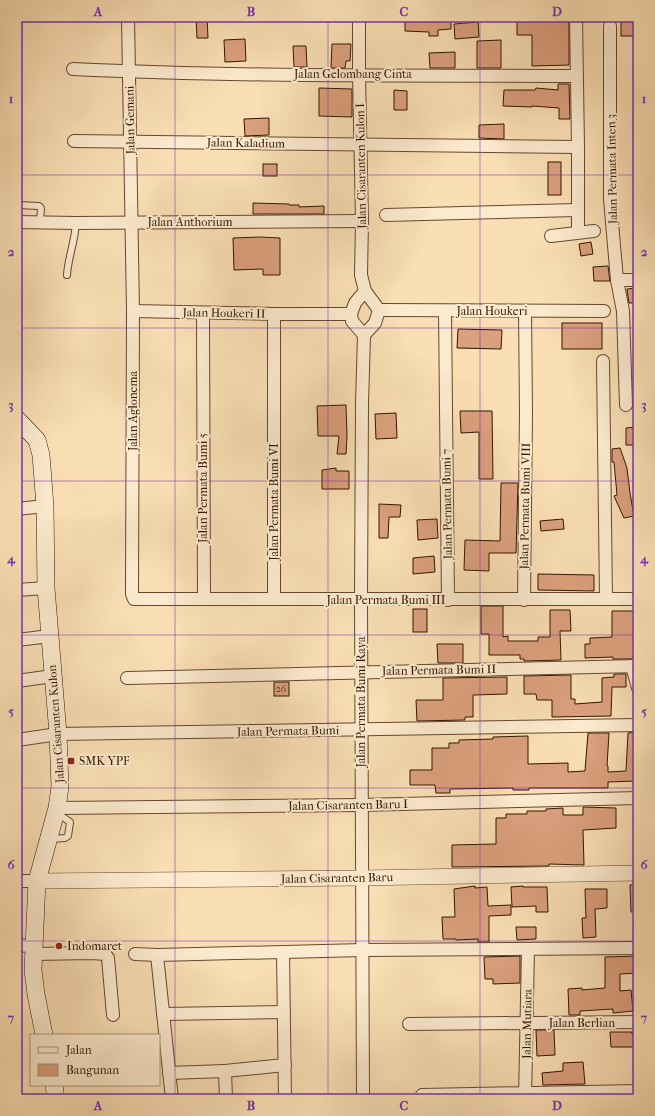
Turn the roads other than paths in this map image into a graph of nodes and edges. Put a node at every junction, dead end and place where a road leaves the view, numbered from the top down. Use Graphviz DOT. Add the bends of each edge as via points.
graph roads {
  1 [pos="128,17"];
  2 [pos="359,17"];
  3 [pos="576,17"];
  4 [pos="610,26"];
  5 [pos="73,69"];
  6 [pos="129,72"];
  7 [pos="359,74"];
  8 [pos="576,76"];
  9 [pos="74,141"];
  10 [pos="130,142"];
  11 [pos="361,145"];
  12 [pos="578,147"];
  13 [pos="17,205"];
  14 [pos="577,210"];
  15 [pos="386,215"];
  16 [pos="362,221"];
  17 [pos="17,222"];
  18 [pos="40,222"];
  19 [pos="132,222"];
  20 [pos="76,223"];
  21 [pos="594,231"];
  22 [pos="578,232"];
  23 [pos="552,236"];
  24 [pos="67,275"];
  25 [pos="618,280"];
  26 [pos="638,280"];
  27 [pos="365,291"];
  28 [pos="379,310"];
  29 [pos="132,311"];
  30 [pos="445,311"];
  31 [pos="525,311"];
  32 [pos="604,311"];
  33 [pos="203,313"];
  34 [pos="274,314"];
  35 [pos="351,314"];
  36 [pos="364,335"];
  37 [pos="603,361"];
  38 [pos="274,404"];
  39 [pos="626,405"];
  40 [pos="17,419"];
  41 [pos="45,506"];
  42 [pos="17,509"];
  43 [pos="46,588"];
  44 [pos="17,590"];
  45 [pos="606,598"];
  46 [pos="134,599"];
  47 [pos="204,599"];
  48 [pos="274,599"];
  49 [pos="638,599"];
  50 [pos="361,600"];
  51 [pos="448,600"];
  52 [pos="524,600"];
  53 [pos="50,636"];
  54 [pos="17,640"];
  55 [pos="635,666"];
  56 [pos="361,672"];
  57 [pos="53,676"];
  58 [pos="127,678"];
  59 [pos="17,681"];
  60 [pos="638,688"];
  61 [pos="638,725"];
  62 [pos="361,729"];
  63 [pos="58,734"];
  64 [pos="17,740"];
  65 [pos="638,798"];
  66 [pos="362,805"];
  67 [pos="56,810"];
  68 [pos="638,873"];
  69 [pos="362,878"];
  70 [pos="17,881"];
  71 [pos="37,881"];
  72 [pos="28,948"];
  73 [pos="638,948"];
  74 [pos="528,949"];
  75 [pos="363,950"];
  76 [pos="283,952"];
  77 [pos="135,954"];
  78 [pos="157,955"];
  79 [pos="284,1012"];
  80 [pos="163,1014"];
  81 [pos="113,1015"];
  82 [pos="638,1022"];
  83 [pos="527,1023"];
  84 [pos="409,1024"];
  85 [pos="44,1034"];
  86 [pos="285,1065"];
  87 [pos="225,1071"];
  88 [pos="169,1073"];
  89 [pos="54,1086"];
  90 [pos="638,1092"];
  91 [pos="422,1094"];
  92 [pos="526,1096"];
  93 [pos="56,1099"];
  94 [pos="172,1099"];
  95 [pos="226,1099"];
  96 [pos="285,1099"];
  97 [pos="363,1099"];
  1 -- 6 [label="street, Jalan Gemani"];
  2 -- 7 [label="street, Jalan Cisaranten Kulon I"];
  3 -- 8 [label="street"];
  4 -- 25 [label="street, Jalan Permata Inten 3" via="610,199"];
  5 -- 6 [label="street, Jalan Gelombang Cinta"];
  6 -- 7 [label="street, Jalan Gelombang Cinta"];
  6 -- 10 [label="street, Jalan Gemani"];
  7 -- 8 [label="street, Jalan Gelombang Cinta"];
  7 -- 11 [label="street, Jalan Cisaranten Kulon I"];
  8 -- 12 [label="street"];
  9 -- 10 [label="street, Jalan Kaladium"];
  10 -- 11 [label="street, Jalan Kaladium"];
  10 -- 19 [label="street, Jalan Gemani"];
  11 -- 12 [label="street, Jalan Kaladium"];
  11 -- 16 [label="street, Jalan Cisaranten Kulon I"];
  12 -- 14 [label="street"];
  13 -- 18 [label="lane" via="39,206"];
  14 -- 15 [label="street"];
  14 -- 22 [label="street"];
  16 -- 19 [label="street, Jalan Anthorium"];
  16 -- 27 [label="street, Jalan Cisaranten Kulon I" via="361,275"];
  17 -- 18 [label="street, Jalan Anthorium"];
  18 -- 20 [label="street, Jalan Anthorium"];
  19 -- 20 [label="street, Jalan Anthorium"];
  19 -- 29 [label="street, Jalan Aglonema"];
  20 -- 24 [label="lane"];
  21 -- 22 [label="street"];
  22 -- 23 [label="street"];
  25 -- 26 [label="street"];
  25 -- 39 [label="street, Jalan Permata Inten 3" via="622,311"];
  27 -- 28 [label="street, Jalan Cisaranten Kulon I"];
  27 -- 35 [label="street" via="355,303"];
  28 -- 30 [label="street, Jalan Houkeri"];
  28 -- 36 [label="street" via="375,323"];
  29 -- 33 [label="street, Jalan Houkeri II"];
  29 -- 46 [label="street, Jalan Aglonema"];
  30 -- 31 [label="street, Jalan Houkeri"];
  30 -- 51 [label="street, Jalan Permata Bumi 7"];
  31 -- 32 [label="street, Jalan Houkeri"];
  31 -- 52 [label="street, Jalan Permata Bumi VIII"];
  33 -- 34 [label="street, Jalan Houkeri II"];
  33 -- 47 [label="street, Jalan Permata Bumi 5"];
  34 -- 35 [label="street"];
  34 -- 38 [label="street, Jalan Houkeri II"];
  35 -- 36 [label="street" via="352,321"];
  36 -- 50 [label="street, Jalan Permata Bumi Raya"];
  37 -- 45 [label="street"];
  38 -- 48 [label="street, Jalan Permata Bumi VI"];
  40 -- 41 [label="main road, Jalan Cisaranten Kulon" via="37,440 40,448"];
  41 -- 42 [label="street"];
  41 -- 43 [label="main road, Jalan Cisaranten Kulon"];
  43 -- 44 [label="street"];
  43 -- 53 [label="main road, Jalan Cisaranten Kulon"];
  45 -- 49 [label="street, Jalan Permata Bumi III"];
  45 -- 52 [label="street, Jalan Permata Bumi III"];
  46 -- 47 [label="street, Jalan Permata Bumi III"];
  47 -- 48 [label="street, Jalan Permata Bumi III"];
  48 -- 50 [label="street, Jalan Permata Bumi III"];
  50 -- 51 [label="street, Jalan Permata Bumi III"];
  50 -- 56 [label="street, Jalan Permata Bumi Raya"];
  51 -- 52 [label="street, Jalan Permata Bumi III"];
  53 -- 54 [label="street"];
  53 -- 57 [label="main road, Jalan Cisaranten Kulon"];
  55 -- 56 [label="street, Jalan Permata Bumi II"];
  55 -- 60 [label="street"];
  56 -- 58 [label="street, Jalan Permata Bumi II"];
  56 -- 62 [label="street, Jalan Permata Bumi Raya"];
  57 -- 59 [label="street"];
  57 -- 63 [label="main road, Jalan Cisaranten Kulon"];
  61 -- 62 [label="street, Jalan Permata Bumi"];
  62 -- 63 [label="street, Jalan Permata Bumi"];
  62 -- 66 [label="street, Jalan Permata Bumi Raya"];
  63 -- 64 [label="street, Jalan Permata Bumi"];
  63 -- 67 [label="main road, Jalan Cisaranten Kulon" via="60,787"];
  65 -- 66 [label="street, Jalan Cisaranten Baru I"];
  66 -- 67 [label="street, Jalan Cisaranten Baru I"];
  66 -- 69 [label="street, Jalan Permata Bumi Raya"];
  67 -- 71 [label="main road, Jalan Cisaranten Kulon"];
  68 -- 69 [label="street, Jalan Cisaranten Baru"];
  69 -- 71 [label="street, Jalan Cisaranten Baru"];
  69 -- 75 [label="street, Jalan Permata Bumi Raya"];
  70 -- 71 [label="street"];
  71 -- 72 [label="main road, Jalan Cisaranten Kulon"];
  72 -- 81 [label="street" via="105,954 108,958"];
  72 -- 85 [label="main road, Jalan Cisaranten Kulon"];
  73 -- 74 [label="street"];
  74 -- 75 [label="street"];
  74 -- 83 [label="street, Jalan Mutiara"];
  75 -- 76 [label="street"];
  75 -- 97 [label="street, Jalan Permata Bumi Raya"];
  76 -- 78 [label="street"];
  76 -- 79 [label="street"];
  77 -- 78 [label="street"];
  78 -- 80 [label="street"];
  79 -- 80 [label="street"];
  79 -- 86 [label="street"];
  80 -- 88 [label="street"];
  82 -- 83 [label="street, Jalan Berlian"];
  83 -- 84 [label="street"];
  83 -- 92 [label="street, Jalan Mutiara"];
  86 -- 87 [label="street"];
  86 -- 96 [label="street"];
  87 -- 88 [label="street"];
  87 -- 95 [label="street"];
  88 -- 94 [label="street"];
  89 -- 93 [label="main road"];
  90 -- 92 [label="street"];
  91 -- 92 [label="street"];
}
